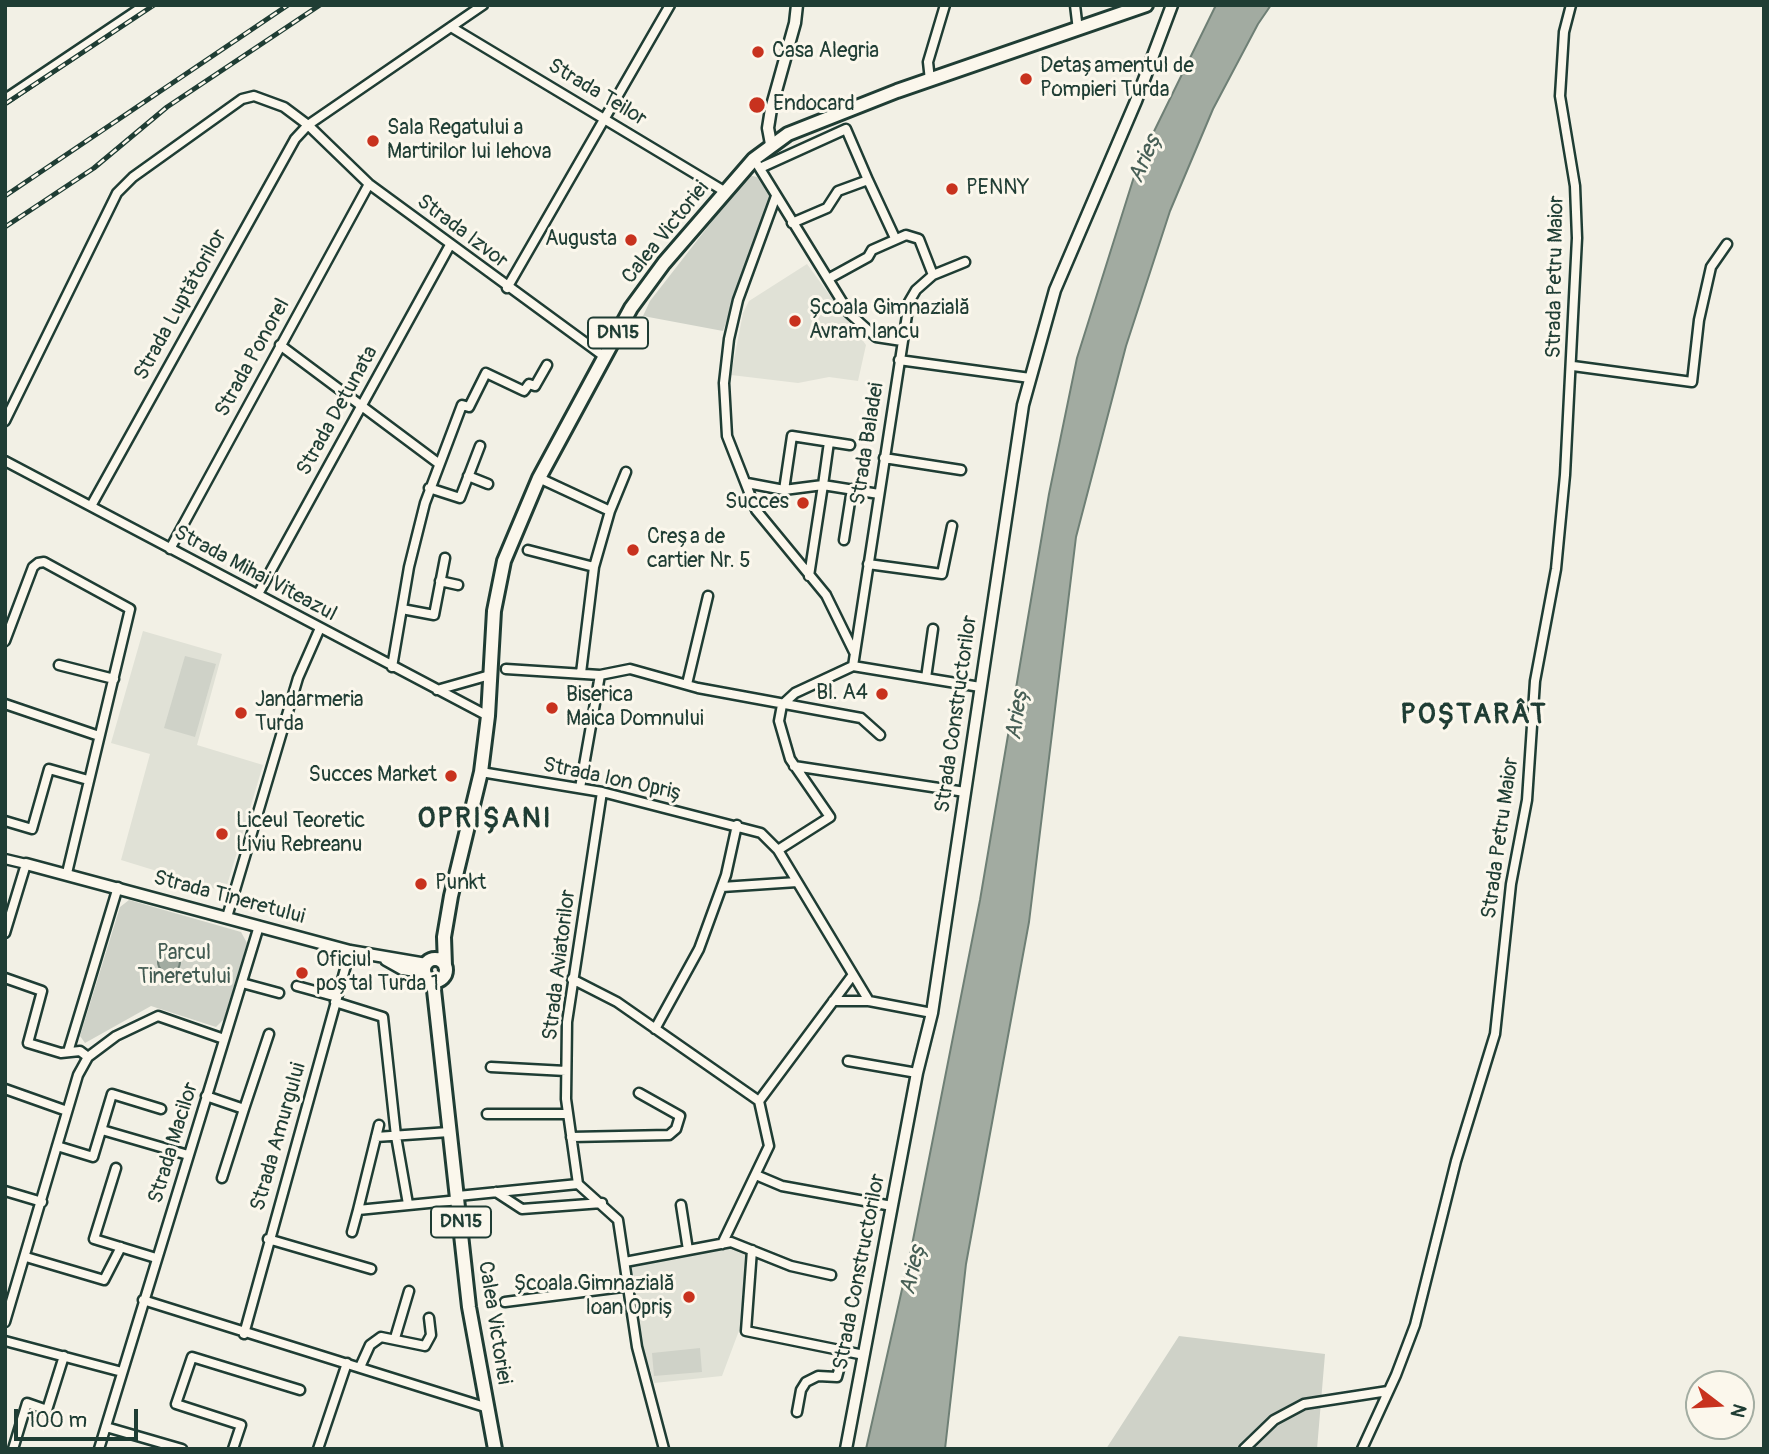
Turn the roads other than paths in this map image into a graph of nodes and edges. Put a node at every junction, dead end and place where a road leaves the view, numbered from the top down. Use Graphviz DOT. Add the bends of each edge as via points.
graph roads {
  1 [pos="145,5"];
  2 [pos="483,5"];
  3 [pos="670,5"];
  4 [pos="797,5"];
  5 [pos="946,5"];
  6 [pos="1075,5"];
  7 [pos="1146,5"];
  8 [pos="1172,5"];
  9 [pos="1571,5"];
  10 [pos="451,27"];
  11 [pos="1079,30"];
  12 [pos="930,80"];
  13 [pos="5,99"];
  14 [pos="605,118"];
  15 [pos="307,125"];
  16 [pos="771,144"];
  17 [pos="757,164"];
  18 [pos="868,180"];
  19 [pos="369,184"];
  20 [pos="724,191"];
  21 [pos="776,196"];
  22 [pos="792,223"];
  23 [pos="895,238"];
  24 [pos="1727,244"];
  25 [pos="450,245"];
  26 [pos="965,262"];
  27 [pos="933,275"];
  28 [pos="828,279"];
  29 [pos="507,288"];
  30 [pos="902,341"];
  31 [pos="280,345"];
  32 [pos="605,357"];
  33 [pos="899,360"];
  34 [pos="547,365"];
  35 [pos="1573,366"];
  36 [pos="1030,377"];
  37 [pos="361,406"];
  38 [pos="5,421"];
  39 [pos="829,442"];
  40 [pos="850,445"];
  41 [pos="480,446"];
  42 [pos="884,458"];
  43 [pos="5,461"];
  44 [pos="438,463"];
  45 [pos="961,470"];
  46 [pos="626,472"];
  47 [pos="468,477"];
  48 [pos="539,478"];
  49 [pos="747,483"];
  50 [pos="488,484"];
  51 [pos="823,485"];
  52 [pos="429,488"];
  53 [pos="852,489"];
  54 [pos="784,490"];
  55 [pos="879,494"];
  56 [pos="91,506"];
  57 [pos="610,512"];
  58 [pos="952,526"];
  59 [pos="844,540"];
  60 [pos="170,549"];
  61 [pos="528,550"];
  62 [pos="445,558"];
  63 [pos="868,564"];
  64 [pos="594,567"];
  65 [pos="809,576"];
  66 [pos="440,581"];
  67 [pos="458,584"];
  68 [pos="258,594"];
  69 [pos="708,596"];
  70 [pos="402,609"];
  71 [pos="320,628"];
  72 [pos="933,629"];
  73 [pos="5,642"];
  74 [pos="855,652"];
  75 [pos="59,665"];
  76 [pos="853,666"];
  77 [pos="393,667"];
  78 [pos="506,669"];
  79 [pos="582,673"];
  80 [pos="490,675"];
  81 [pos="600,675"];
  82 [pos="926,678"];
  83 [pos="114,679"];
  84 [pos="687,684"];
  85 [pos="980,687"];
  86 [pos="437,690"];
  87 [pos="5,704"];
  88 [pos="782,705"];
  89 [pos="488,716"];
  90 [pos="880,735"];
  91 [pos="99,736"];
  92 [pos="794,766"];
  93 [pos="481,772"];
  94 [pos="88,780"];
  95 [pos="580,788"];
  96 [pos="602,792"];
  97 [pos="965,792"];
  98 [pos="5,821"];
  99 [pos="737,825"];
  100 [pos="778,850"];
  101 [pos="5,859"];
  102 [pos="26,864"];
  103 [pos="67,873"];
  104 [pos="797,882"];
  105 [pos="118,887"];
  106 [pos="722,887"];
  107 [pos="227,917"];
  108 [pos="259,926"];
  109 [pos="5,933"];
  110 [pos="350,951"];
  111 [pos="434,970"];
  112 [pos="852,976"];
  113 [pos="5,978"];
  114 [pos="572,979"];
  115 [pos="242,983"];
  116 [pos="297,986"];
  117 [pos="279,993"];
  118 [pos="336,1000"];
  119 [pos="834,1001"];
  120 [pos="869,1001"];
  121 [pos="932,1013"];
  122 [pos="655,1029"];
  123 [pos="269,1034"];
  124 [pos="224,1039"];
  125 [pos="68,1052"];
  126 [pos="88,1057"];
  127 [pos="848,1061"];
  128 [pos="491,1067"];
  129 [pos="566,1071"];
  130 [pos="917,1073"];
  131 [pos="5,1089"];
  132 [pos="639,1093"];
  133 [pos="206,1097"];
  134 [pos="759,1101"];
  135 [pos="161,1109"];
  136 [pos="244,1109"];
  137 [pos="67,1111"];
  138 [pos="487,1114"];
  139 [pos="568,1114"];
  140 [pos="379,1125"];
  141 [pos="102,1130"];
  142 [pos="449,1132"];
  143 [pos="396,1136"];
  144 [pos="376,1137"];
  145 [pos="571,1137"];
  146 [pos="57,1146"];
  147 [pos="188,1155"];
  148 [pos="116,1168"];
  149 [pos="756,1175"];
  150 [pos="222,1178"];
  151 [pos="578,1184"];
  152 [pos="5,1191"];
  153 [pos="496,1192"];
  154 [pos="458,1198"];
  155 [pos="42,1202"];
  156 [pos="601,1203"];
  157 [pos="408,1204"];
  158 [pos="681,1205"];
  159 [pos="892,1206"];
  160 [pos="358,1210"];
  161 [pos="352,1232"];
  162 [pos="268,1239"];
  163 [pos="722,1244"];
  164 [pos="121,1247"];
  165 [pos="688,1250"];
  166 [pos="752,1250"];
  167 [pos="26,1257"];
  168 [pos="156,1258"];
  169 [pos="625,1262"];
  170 [pos="371,1269"];
  171 [pos="831,1275"];
  172 [pos="629,1286"];
  173 [pos="409,1291"];
  174 [pos="9,1296"];
  175 [pos="143,1300"];
  176 [pos="505,1302"];
  177 [pos="429,1318"];
  178 [pos="5,1322"];
  179 [pos="244,1334"];
  180 [pos="395,1338"];
  181 [pos="5,1341"];
  182 [pos="844,1351"];
  183 [pos="864,1355"];
  184 [pos="65,1356"];
  185 [pos="347,1363"];
  186 [pos="360,1367"];
  187 [pos="122,1372"];
  188 [pos="300,1391"];
  189 [pos="1388,1391"];
  190 [pos="488,1408"];
  191 [pos="797,1412"];
  192 [pos="106,1427"];
  193 [pos="13,1449"];
  194 [pos="99,1449"];
  195 [pos="182,1449"];
  196 [pos="233,1449"];
  197 [pos="318,1449"];
  198 [pos="495,1449"];
  199 [pos="664,1449"];
  200 [pos="846,1449"];
  201 [pos="1244,1449"];
  202 [pos="1362,1449"];
  1 -- 13 [label="street"];
  2 -- 10 [label="street"];
  3 -- 14 [label="street"];
  4 -- 16 [label="street" via="771,109"];
  5 -- 12 [label="street" via="928,62"];
  6 -- 11 [label="street"];
  7 -- 11 [label="main road, Calea Victoriei / DN15"];
  8 -- 36 [label="street, Strada Constructorilor" via="1055,290"];
  9 -- 35 [label="street, Strada Petru Maior" via="1564,32 1560,96 1575,186"];
  10 -- 14 [label="street, Strada Teilor"];
  10 -- 15 [label="street"];
  11 -- 12 [label="main road, Calea Victoriei / DN15"];
  12 -- 16 [label="main road, Calea Victoriei / DN15" via="826,117"];
  14 -- 20 [label="street, Strada Teilor"];
  14 -- 29 [label="street"];
  15 -- 19 [label="street, Strada Izvor"];
  15 -- 38 [label="street, Strada Izvor" via="267,99 242,99 133,177 117,193"];
  15 -- 56 [label="street, Strada Luptătorilor" via="202,301"];
  16 -- 17 [label="main road, Calea Victoriei / DN15"];
  17 -- 18 [label="street" via="846,130"];
  17 -- 20 [label="main road, Calea Victoriei / DN15"];
  17 -- 21 [label="street"];
  18 -- 22 [label="street" via="838,191 827,208"];
  18 -- 23 [label="street"];
  19 -- 25 [label="street, Strada Izvor"];
  19 -- 31 [label="street, Strada Ponorel"];
  20 -- 32 [label="main road, Calea Victoriei / DN15" via="648,285"];
  21 -- 22 [label="street"];
  21 -- 49 [label="street" via="738,300 724,374 727,436"];
  22 -- 28 [label="street"];
  23 -- 27 [label="street" via="919,239"];
  23 -- 28 [label="street"];
  24 -- 35 [label="street" via="1711,267 1692,382"];
  25 -- 29 [label="street, Strada Izvor"];
  25 -- 37 [label="street, Strada Detunata"];
  26 -- 27 [label="street"];
  27 -- 30 [label="street, Strada Baladei" via="911,296"];
  28 -- 30 [label="street" via="867,333"];
  29 -- 32 [label="street, Strada Izvor"];
  30 -- 33 [label="street, Strada Baladei"];
  31 -- 37 [label="street"];
  31 -- 60 [label="street, Strada Ponorel"];
  32 -- 48 [label="main road, Calea Victoriei / DN15"];
  33 -- 36 [label="street"];
  33 -- 42 [label="street, Strada Baladei"];
  34 -- 44 [label="street" via="535,386 529,384 524,391 486,373 469,408 462,405"];
  35 -- 189 [label="street, Strada Petru Maior" via="1556,569 1535,681 1527,800 1511,884 1495,1034 1456,1161 1415,1325"];
  36 -- 85 [label="street, Strada Constructorilor"];
  37 -- 44 [label="street"];
  37 -- 68 [label="street, Strada Detunata"];
  39 -- 40 [label="street"];
  39 -- 51 [label="street"];
  39 -- 54 [label="street" via="792,436"];
  41 -- 47 [label="street"];
  42 -- 45 [label="street"];
  42 -- 55 [label="street, Strada Baladei"];
  43 -- 56 [label="street, Strada Mihai Viteazul"];
  44 -- 52 [label="street"];
  46 -- 57 [label="street"];
  47 -- 50 [label="street"];
  47 -- 52 [label="street" via="460,499"];
  48 -- 57 [label="street"];
  48 -- 80 [label="main road, Calea Victoriei / DN15" via="504,561 494,611"];
  49 -- 54 [label="street"];
  49 -- 65 [label="street" via="756,510"];
  51 -- 53 [label="street"];
  51 -- 54 [label="street"];
  51 -- 65 [label="street"];
  52 -- 70 [label="street"];
  53 -- 55 [label="street"];
  53 -- 59 [label="street"];
  55 -- 63 [label="street, Strada Baladei"];
  56 -- 60 [label="street, Strada Mihai Viteazul"];
  57 -- 64 [label="street"];
  58 -- 63 [label="street" via="942,575"];
  60 -- 68 [label="street, Strada Mihai Viteazul"];
  61 -- 64 [label="street"];
  62 -- 66 [label="street"];
  63 -- 74 [label="street, Strada Baladei"];
  64 -- 79 [label="street"];
  65 -- 74 [label="street" via="826,595"];
  66 -- 67 [label="street"];
  66 -- 70 [label="street" via="434,615"];
  68 -- 71 [label="street, Strada Mihai Viteazul"];
  69 -- 84 [label="street"];
  70 -- 77 [label="street"];
  71 -- 77 [label="street, Strada Mihai Viteazul"];
  71 -- 107 [label="street" via="299,678"];
  72 -- 82 [label="street"];
  73 -- 83 [label="street" via="33,567 44,562 130,609"];
  74 -- 76 [label="street, Strada Baladei"];
  75 -- 83 [label="street"];
  76 -- 82 [label="street"];
  76 -- 88 [label="street" via="795,693"];
  77 -- 86 [label="street, Strada Mihai Viteazul"];
  78 -- 79 [label="street"];
  79 -- 81 [label="street"];
  80 -- 86 [label="street"];
  80 -- 89 [label="main road, Calea Victoriei / DN15"];
  81 -- 84 [label="street" via="630,668"];
  81 -- 95 [label="street"];
  82 -- 85 [label="street"];
  83 -- 91 [label="street"];
  84 -- 88 [label="street"];
  85 -- 97 [label="street, Strada Constructorilor"];
  86 -- 89 [label="street, Strada Mihai Viteazul"];
  87 -- 91 [label="street"];
  88 -- 90 [label="street" via="860,719"];
  88 -- 92 [label="street" via="779,721"];
  89 -- 93 [label="main road, Calea Victoriei / DN15"];
  91 -- 94 [label="street"];
  92 -- 97 [label="street"];
  92 -- 100 [label="street" via="830,817"];
  93 -- 95 [label="street, Strada Ion Opriș"];
  93 -- 111 [label="main road, Calea Victoriei / DN15"];
  94 -- 98 [label="street" via="48,769 32,829"];
  94 -- 103 [label="street"];
  95 -- 96 [label="street, Strada Ion Opriș"];
  96 -- 99 [label="street, Strada Ion Opriș"];
  96 -- 114 [label="street, Strada Aviatorilor"];
  97 -- 121 [label="street, Strada Constructorilor"];
  99 -- 100 [label="street, Strada Ion Opriș" via="761,833"];
  99 -- 106 [label="street"];
  100 -- 104 [label="street"];
  101 -- 102 [label="street, Strada Tineretului"];
  102 -- 103 [label="street, Strada Tineretului"];
  102 -- 109 [label="street"];
  103 -- 105 [label="street, Strada Tineretului"];
  104 -- 106 [label="street"];
  104 -- 112 [label="street"];
  105 -- 107 [label="street, Strada Tineretului"];
  105 -- 125 [label="street"];
  106 -- 122 [label="street" via="699,949"];
  107 -- 108 [label="street, Strada Tineretului"];
  108 -- 110 [label="street, Strada Tineretului"];
  108 -- 115 [label="street, Strada Macilor"];
  110 -- 111 [label="street, Strada Tineretului"];
  110 -- 118 [label="street, Strada Amurgului"];
  111 -- 142 [label="main road, Calea Victoriei / DN15"];
  112 -- 119 [label="street"];
  112 -- 120 [label="street"];
  113 -- 125 [label="street" via="42,991 28,1043"];
  114 -- 122 [label="street" via="617,1002"];
  114 -- 129 [label="street, Strada Aviatorilor"];
  115 -- 117 [label="street"];
  115 -- 124 [label="street, Strada Macilor"];
  116 -- 118 [label="street"];
  118 -- 143 [label="street" via="383,1017"];
  118 -- 162 [label="street, Strada Amurgului"];
  119 -- 120 [label="street"];
  119 -- 134 [label="street"];
  120 -- 121 [label="street"];
  121 -- 130 [label="street, Strada Constructorilor"];
  122 -- 134 [label="street"];
  123 -- 136 [label="street"];
  124 -- 126 [label="street" via="158,1016 116,1036"];
  124 -- 133 [label="street, Strada Macilor"];
  125 -- 126 [label="street" via="80,1051"];
  126 -- 137 [label="street"];
  127 -- 130 [label="street"];
  128 -- 129 [label="street"];
  129 -- 139 [label="street, Strada Aviatorilor"];
  130 -- 159 [label="street, Strada Constructorilor"];
  131 -- 137 [label="street"];
  132 -- 145 [label="street" via="680,1116 676,1129 668,1135"];
  133 -- 136 [label="street"];
  133 -- 147 [label="street, Strada Macilor"];
  134 -- 149 [label="street" via="769,1146"];
  135 -- 141 [label="street" via="112,1094"];
  136 -- 150 [label="street"];
  137 -- 146 [label="street"];
  138 -- 139 [label="street"];
  139 -- 145 [label="street, Strada Aviatorilor"];
  140 -- 144 [label="street"];
  141 -- 146 [label="street" via="93,1157"];
  141 -- 147 [label="street"];
  142 -- 143 [label="street"];
  142 -- 154 [label="main road, Calea Victoriei / DN15"];
  143 -- 144 [label="street"];
  143 -- 157 [label="street"];
  144 -- 160 [label="street"];
  145 -- 151 [label="street, Strada Aviatorilor"];
  146 -- 155 [label="street"];
  147 -- 168 [label="street, Strada Macilor"];
  148 -- 164 [label="street" via="94,1239"];
  149 -- 159 [label="street" via="782,1186"];
  149 -- 163 [label="street"];
  151 -- 153 [label="street"];
  151 -- 156 [label="street"];
  152 -- 155 [label="street"];
  153 -- 154 [label="street"];
  153 -- 156 [label="street" via="522,1209"];
  154 -- 157 [label="street"];
  154 -- 190 [label="main road, Calea Victoriei / DN15" via="469,1307"];
  155 -- 167 [label="street"];
  156 -- 169 [label="street" via="618,1220"];
  157 -- 160 [label="street"];
  158 -- 165 [label="street"];
  159 -- 183 [label="street, Strada Constructorilor"];
  160 -- 161 [label="street"];
  162 -- 170 [label="street"];
  162 -- 179 [label="street, Strada Amurgului"];
  163 -- 165 [label="street"];
  163 -- 166 [label="street" via="741,1244"];
  164 -- 167 [label="street" via="104,1280"];
  164 -- 168 [label="street"];
  165 -- 169 [label="street"];
  166 -- 171 [label="street"];
  166 -- 182 [label="street" via="746,1331"];
  167 -- 174 [label="street"];
  168 -- 175 [label="street, Strada Macilor"];
  169 -- 172 [label="street"];
  172 -- 176 [label="street"];
  172 -- 199 [label="street" via="637,1347"];
  173 -- 180 [label="street"];
  174 -- 178 [label="street"];
  175 -- 179 [label="street"];
  175 -- 187 [label="street, Strada Macilor"];
  177 -- 180 [label="street" via="431,1335 425,1346"];
  179 -- 185 [label="street"];
  180 -- 186 [label="street" via="381,1337 370,1345"];
  181 -- 184 [label="street"];
  182 -- 183 [label="street"];
  182 -- 191 [label="street" via="837,1377 818,1376 806,1382"];
  183 -- 200 [label="street, Strada Constructorilor"];
  184 -- 187 [label="street"];
  184 -- 193 [label="street" via="47,1410 27,1403"];
  185 -- 186 [label="street"];
  185 -- 197 [label="street"];
  186 -- 190 [label="street"];
  187 -- 192 [label="street, Strada Macilor"];
  188 -- 196 [label="street" via="192,1357 176,1404 241,1425"];
  189 -- 201 [label="street" via="1304,1404 1274,1420"];
  189 -- 202 [label="street, Strada Petru Maior"];
  190 -- 198 [label="main road, Calea Victoriei / DN15"];
  192 -- 194 [label="street, Strada Macilor"];
  192 -- 195 [label="street"];
}
